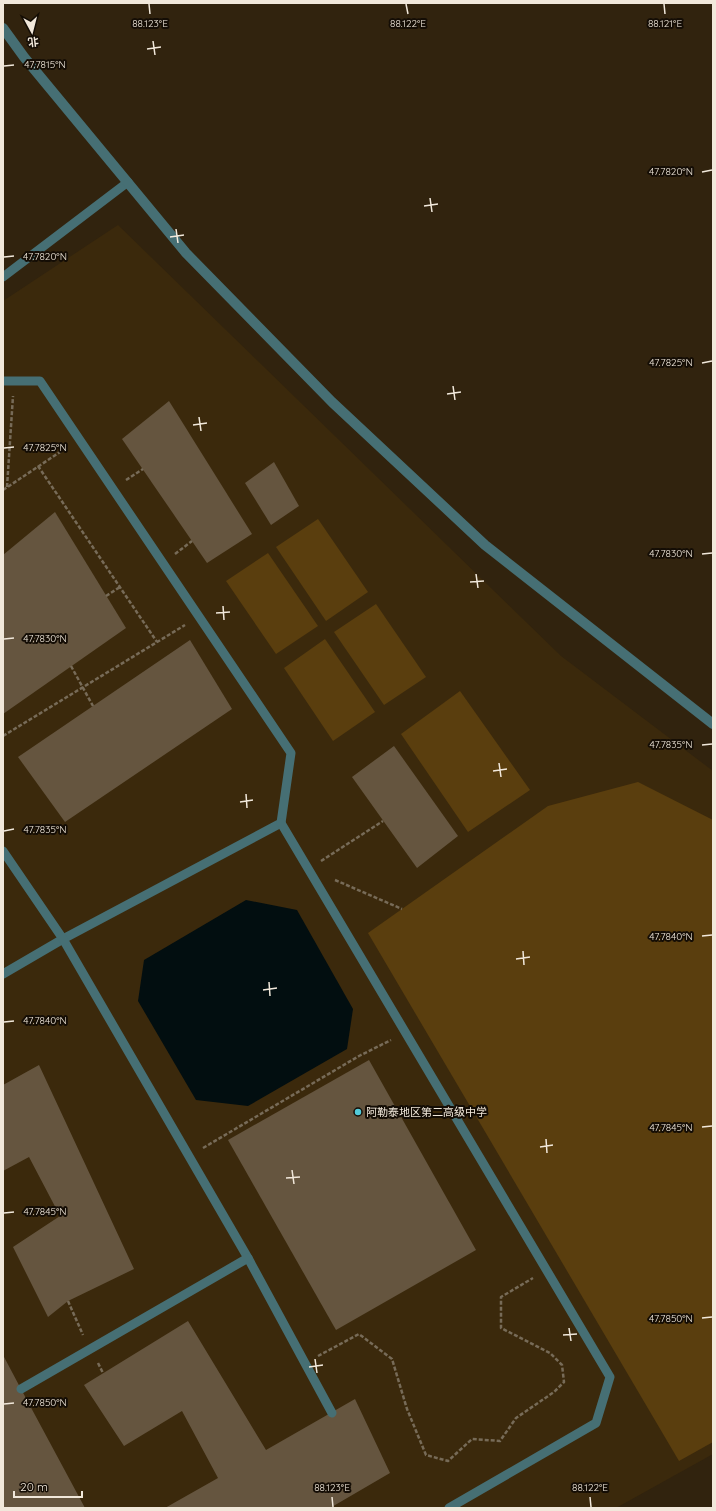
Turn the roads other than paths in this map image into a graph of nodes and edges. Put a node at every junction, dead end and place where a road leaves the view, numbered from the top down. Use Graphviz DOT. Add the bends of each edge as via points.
graph roads {
  1 [pos="3,28"];
  2 [pos="128,182"];
  3 [pos="3,277"];
  4 [pos="3,381"];
  5 [pos="713,724"];
  6 [pos="281,823"];
  7 [pos="3,851"];
  8 [pos="63,939"];
  9 [pos="3,974"];
  10 [pos="248,1258"];
  11 [pos="21,1389"];
  12 [pos="332,1413"];
  13 [pos="448,1508"];
  1 -- 2 [label="street" via="24,58"];
  2 -- 3 [label="lane"];
  2 -- 5 [label="street" via="186,253 332,402 485,545"];
  4 -- 6 [label="lane" via="40,380 291,753"];
  6 -- 8 [label="lane"];
  6 -- 13 [label="lane" via="610,1377 596,1423"];
  7 -- 8 [label="lane"];
  8 -- 9 [label="lane"];
  8 -- 10 [label="lane"];
  10 -- 11 [label="lane"];
  10 -- 12 [label="lane"];
}
